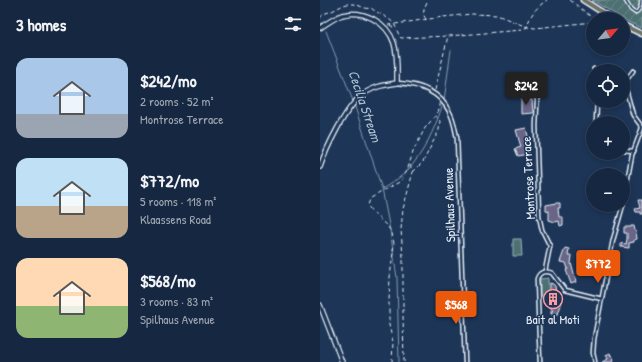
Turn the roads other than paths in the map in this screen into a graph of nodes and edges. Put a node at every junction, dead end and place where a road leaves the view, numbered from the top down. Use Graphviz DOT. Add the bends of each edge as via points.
graph roads {
  1 [pos="583,0"];
  2 [pos="625,0"];
  3 [pos="641,1"];
  4 [pos="602,12"];
  5 [pos="320,28"];
  6 [pos="630,28"];
  7 [pos="642,34"];
  8 [pos="633,71"];
  9 [pos="538,80"];
  10 [pos="397,84"];
  11 [pos="642,127"];
  12 [pos="630,151"];
  13 [pos="634,151"];
  14 [pos="320,167"];
  15 [pos="630,170"];
  16 [pos="621,212"];
  17 [pos="545,272"];
  18 [pos="602,299"];
  19 [pos="320,305"];
  20 [pos="342,362"];
  21 [pos="464,362"];
  22 [pos="540,362"];
  23 [pos="595,362"];
  1 -- 4 [label="main road"];
  2 -- 3 [label="lane" via="635,13 639,11"];
  5 -- 10 [label="street" via="338,17 355,13 371,18 383,27 395,47"];
  6 -- 7 [label="main road"];
  8 -- 11 [label="street" via="625,86 633,115"];
  9 -- 17 [label="street, Montrose Terrace" via="538,216 550,248"];
  10 -- 14 [label="street" via="373,88 359,97 332,139"];
  10 -- 21 [label="street, Spilhaus Avenue" via="419,86 442,101 450,112 457,138"];
  11 -- 13 [label="street"];
  12 -- 13 [label="street"];
  13 -- 15 [label="street"];
  16 -- 18 [label="street"];
  17 -- 18 [label="street" via="553,274 567,291"];
  17 -- 22 [label="street, Montrose Terrace" via="537,279"];
  18 -- 23 [label="street" via="593,347"];
  19 -- 20 [label="street"];
}
